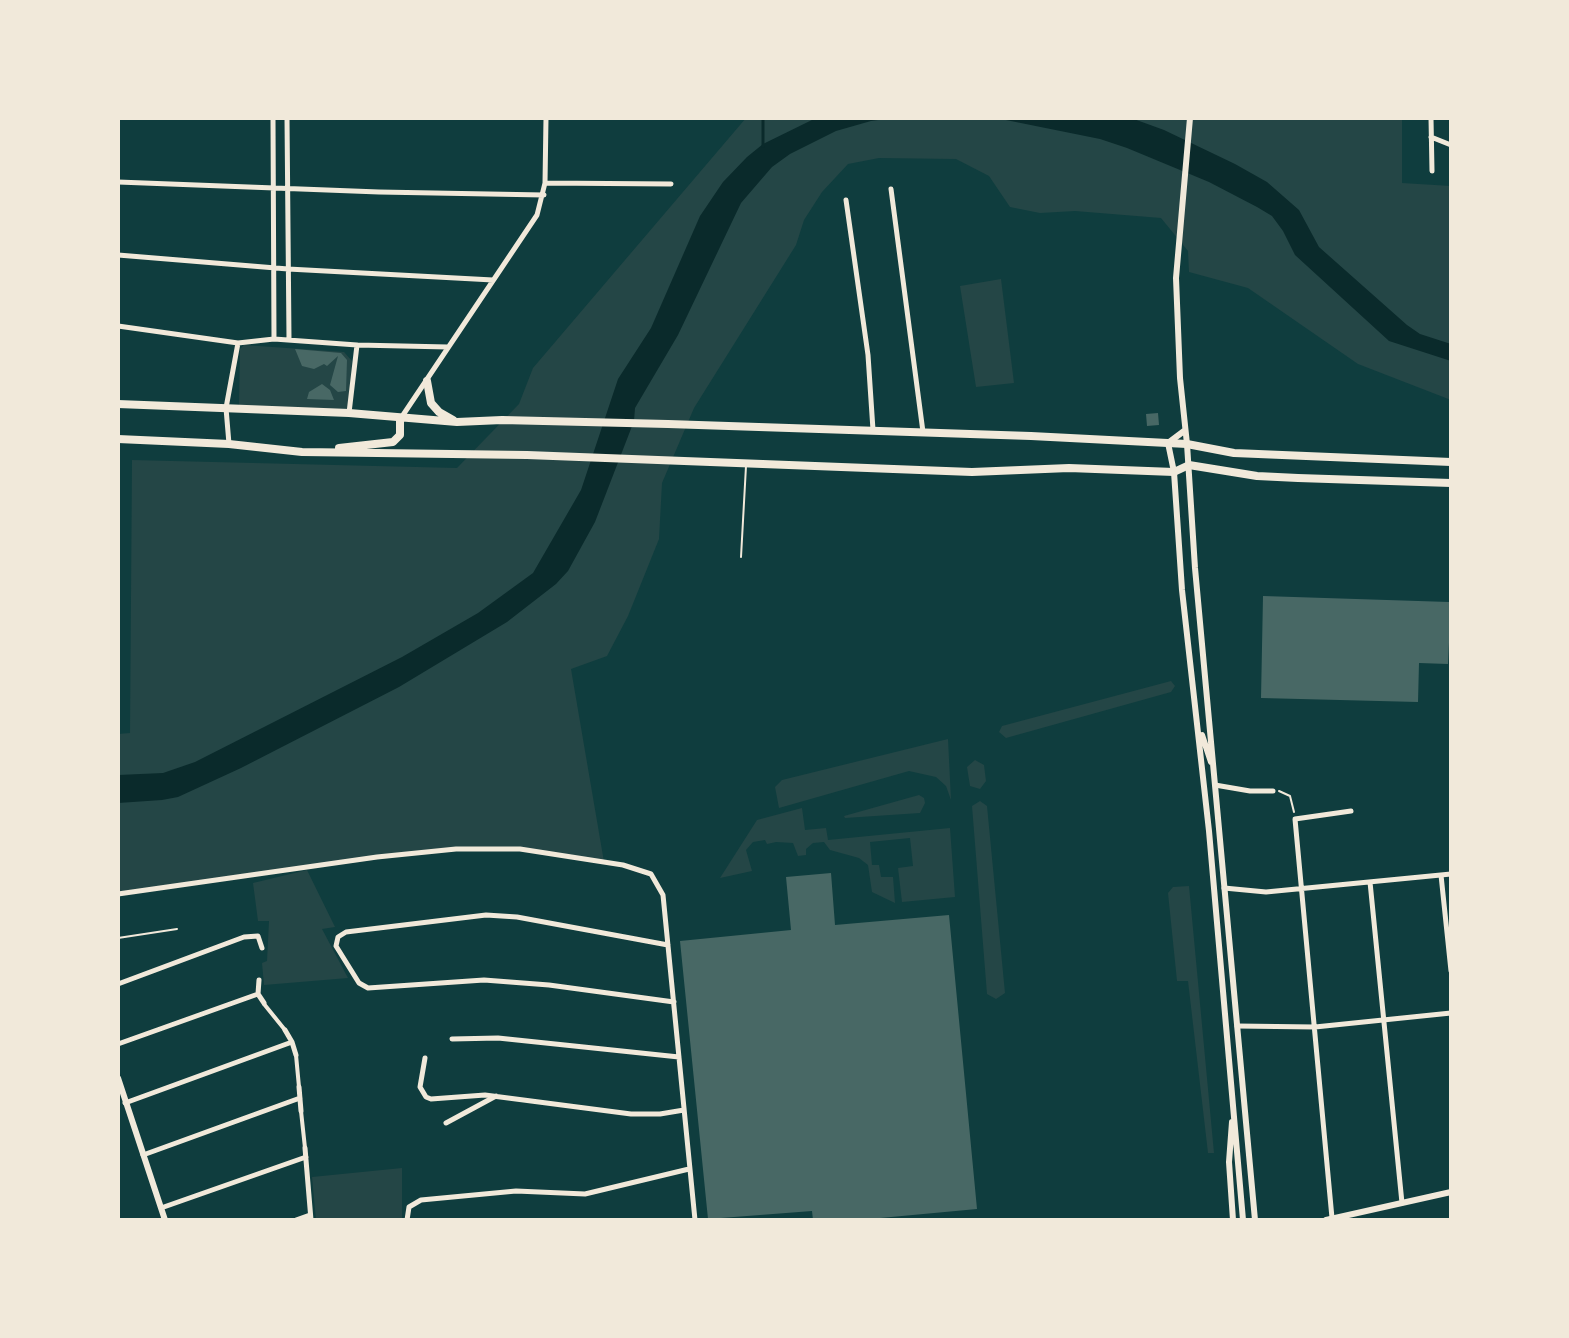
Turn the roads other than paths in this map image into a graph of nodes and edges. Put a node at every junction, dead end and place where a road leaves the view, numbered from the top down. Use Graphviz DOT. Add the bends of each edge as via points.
graph roads {
  1 [pos="273,118"];
  2 [pos="287,118"];
  3 [pos="546,118"];
  4 [pos="1190,118"];
  5 [pos="1431,118"];
  6 [pos="1431,137"];
  7 [pos="1451,145"];
  8 [pos="1432,171"];
  9 [pos="118,182"];
  10 [pos="545,183"];
  11 [pos="671,184"];
  12 [pos="273,188"];
  13 [pos="288,188"];
  14 [pos="891,189"];
  15 [pos="544,195"];
  16 [pos="846,200"];
  17 [pos="118,255"];
  18 [pos="273,267"];
  19 [pos="288,269"];
  20 [pos="493,280"];
  21 [pos="118,326"];
  22 [pos="274,339"];
  23 [pos="289,339"];
  24 [pos="238,343"];
  25 [pos="357,345"];
  26 [pos="449,347"];
  27 [pos="427,381"];
  28 [pos="118,404"];
  29 [pos="226,408"];
  30 [pos="349,413"];
  31 [pos="400,419"];
  32 [pos="457,422"];
  33 [pos="873,430"];
  34 [pos="1184,431"];
  35 [pos="923,432"];
  36 [pos="118,439"];
  37 [pos="1168,443"];
  38 [pos="229,444"];
  39 [pos="1187,444"];
  40 [pos="302,452"];
  41 [pos="746,462"];
  42 [pos="1451,462"];
  43 [pos="1189,465"];
  44 [pos="1174,472"];
  45 [pos="1451,483"];
  46 [pos="741,557"];
  47 [pos="1197,720"];
  48 [pos="1212,756"];
  49 [pos="1215,785"];
  50 [pos="1273,791"];
  51 [pos="1351,811"];
  52 [pos="1451,874"];
  53 [pos="1441,875"];
  54 [pos="1370,882"];
  55 [pos="1224,888"];
  56 [pos="1302,889"];
  57 [pos="118,894"];
  58 [pos="668,945"];
  59 [pos="262,948"];
  60 [pos="1451,971"];
  61 [pos="259,980"];
  62 [pos="118,984"];
  63 [pos="258,994"];
  64 [pos="674,1002"];
  65 [pos="264,1003"];
  66 [pos="1451,1013"];
  67 [pos="1385,1019"];
  68 [pos="1237,1026"];
  69 [pos="1315,1027"];
  70 [pos="285,1030"];
  71 [pos="452,1039"];
  72 [pos="292,1042"];
  73 [pos="118,1044"];
  74 [pos="296,1055"];
  75 [pos="679,1057"];
  76 [pos="425,1058"];
  77 [pos="118,1078"];
  78 [pos="299,1087"];
  79 [pos="497,1096"];
  80 [pos="300,1098"];
  81 [pos="125,1103"];
  82 [pos="684,1110"];
  83 [pos="301,1111"];
  84 [pos="1233,1111"];
  85 [pos="446,1123"];
  86 [pos="305,1148"];
  87 [pos="142,1155"];
  88 [pos="306,1157"];
  89 [pos="689,1169"];
  90 [pos="1451,1192"];
  91 [pos="1402,1203"];
  92 [pos="161,1208"];
  93 [pos="310,1217"];
  94 [pos="1329,1219"];
  95 [pos="165,1220"];
  96 [pos="296,1220"];
  97 [pos="407,1220"];
  98 [pos="695,1220"];
  99 [pos="1233,1220"];
  100 [pos="1243,1220"];
  101 [pos="1255,1220"];
  1 -- 12 [label="street"];
  2 -- 13 [label="street"];
  3 -- 10 [label="street"];
  4 -- 34 [label="street" via="1176,278"];
  5 -- 6 [label="street"];
  6 -- 7 [label="street"];
  6 -- 8 [label="street"];
  9 -- 12 [label="street"];
  10 -- 11 [label="street"];
  10 -- 15 [label="street"];
  12 -- 13 [label="street"];
  12 -- 18 [label="street"];
  13 -- 15 [label="street"];
  13 -- 19 [label="street"];
  14 -- 35 [label="street"];
  15 -- 20 [label="street" via="537,215"];
  16 -- 33 [label="street"];
  17 -- 18 [label="street"];
  18 -- 19 [label="street"];
  18 -- 22 [label="street"];
  19 -- 20 [label="street"];
  19 -- 23 [label="street"];
  20 -- 26 [label="street"];
  21 -- 24 [label="street"];
  22 -- 23 [label="street"];
  22 -- 24 [label="street"];
  23 -- 25 [label="street"];
  24 -- 29 [label="street"];
  25 -- 26 [label="street"];
  25 -- 30 [label="street"];
  26 -- 27 [label="street"];
  27 -- 31 [label="street"];
  27 -- 32 [label="main road" via="431,403"];
  28 -- 29 [label="main road"];
  29 -- 30 [label="main road"];
  29 -- 38 [label="street"];
  30 -- 31 [label="main road"];
  31 -- 32 [label="main road"];
  31 -- 40 [label="main road" via="400,435 388,444"];
  32 -- 33 [label="main road"];
  33 -- 35 [label="main road"];
  34 -- 37 [label="street"];
  34 -- 39 [label="street"];
  35 -- 37 [label="main road"];
  36 -- 38 [label="main road"];
  37 -- 39 [label="main road"];
  37 -- 44 [label="street"];
  38 -- 40 [label="main road"];
  39 -- 42 [label="main road" via="1234,453"];
  39 -- 43 [label="street"];
  40 -- 41 [label="main road"];
  41 -- 44 [label="main road" via="972,472"];
  41 -- 46 [label="lane"];
  43 -- 44 [label="main road"];
  43 -- 45 [label="main road" via="1284,478"];
  43 -- 48 [label="street"];
  44 -- 47 [label="street"];
  47 -- 48 [label="street" via="1213,763"];
  47 -- 84 [label="street"];
  48 -- 49 [label="street"];
  49 -- 50 [label="street"];
  49 -- 55 [label="street"];
  51 -- 56 [label="street" via="1295,819"];
  52 -- 53 [label="street"];
  53 -- 54 [label="street"];
  53 -- 60 [label="street"];
  54 -- 56 [label="street"];
  54 -- 67 [label="street"];
  55 -- 56 [label="street"];
  55 -- 68 [label="street"];
  56 -- 69 [label="street"];
  57 -- 58 [label="street" via="377,857 520,849 651,874 663,895"];
  58 -- 64 [label="street"];
  58 -- 64 [label="street" via="486,915 346,932 336,946 359,983 368,988 484,980"];
  59 -- 62 [label="street" via="258,936 244,937"];
  61 -- 63 [label="street"];
  63 -- 65 [label="street"];
  63 -- 73 [label="street"];
  64 -- 75 [label="street"];
  65 -- 70 [label="street"];
  66 -- 67 [label="street"];
  67 -- 69 [label="street"];
  67 -- 91 [label="street"];
  68 -- 69 [label="street"];
  68 -- 101 [label="street"];
  69 -- 94 [label="street"];
  70 -- 72 [label="street"];
  71 -- 75 [label="street" via="498,1038"];
  72 -- 74 [label="street"];
  72 -- 81 [label="street"];
  74 -- 78 [label="street"];
  75 -- 82 [label="street"];
  76 -- 79 [label="street" via="420,1087 426,1097"];
  77 -- 81 [label="street"];
  78 -- 80 [label="street"];
  79 -- 82 [label="street" via="631,1114"];
  79 -- 85 [label="street"];
  80 -- 83 [label="street"];
  80 -- 87 [label="street"];
  81 -- 87 [label="street"];
  82 -- 89 [label="street"];
  83 -- 86 [label="street"];
  84 -- 99 [label="street"];
  84 -- 100 [label="street"];
  86 -- 88 [label="street"];
  87 -- 92 [label="street"];
  88 -- 92 [label="street"];
  88 -- 93 [label="street"];
  89 -- 97 [label="street" via="585,1194 516,1191 421,1200 409,1207"];
  89 -- 98 [label="street"];
  90 -- 91 [label="street"];
  91 -- 94 [label="street"];
  92 -- 95 [label="street"];
  93 -- 96 [label="street"];
}
